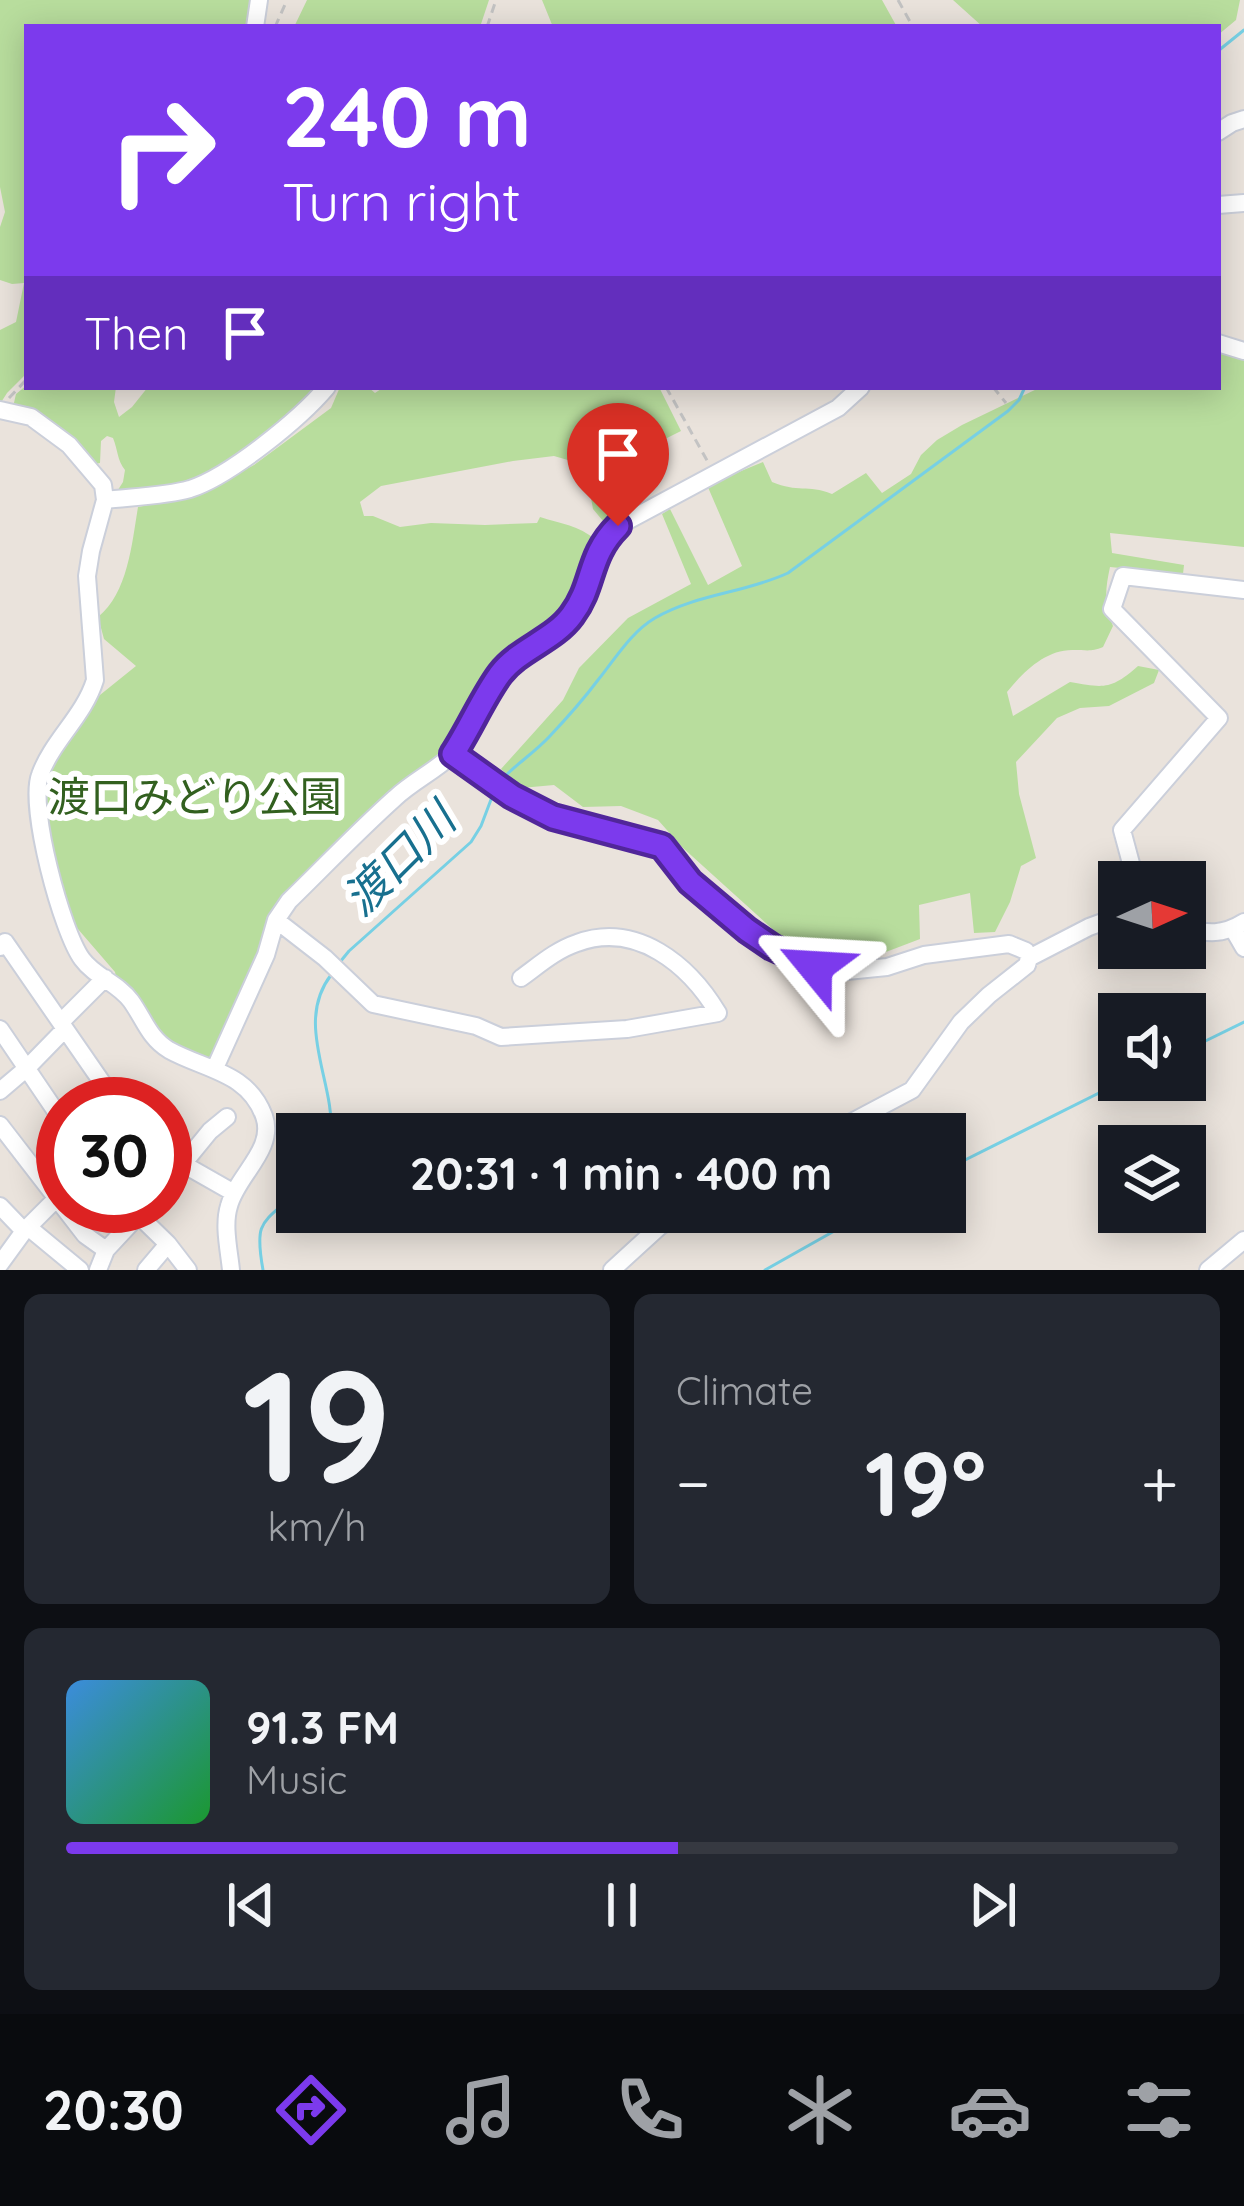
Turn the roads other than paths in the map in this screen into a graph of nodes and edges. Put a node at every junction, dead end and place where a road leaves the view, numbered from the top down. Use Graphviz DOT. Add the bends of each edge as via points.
graph roads {
  1 [pos="325,390"];
  2 [pos="858,390"];
  3 [pos="2,410"];
  4 [pos="105,500"];
  5 [pos="1244,590"];
  6 [pos="453,754"];
  7 [pos="1130,861"];
  8 [pos="275,920"];
  9 [pos="1098,924"];
  10 [pos="1238,926"];
  11 [pos="1206,933"];
  12 [pos="0,947"];
  13 [pos="1244,948"];
  14 [pos="1029,958"];
  15 [pos="105,978"];
  16 [pos="521,978"];
  17 [pos="63,1025"];
  18 [pos="0,1029"];
  19 [pos="27,1068"];
  20 [pos="215,1068"];
  21 [pos="99,1077"];
  22 [pos="36,1082"];
  23 [pos="0,1091"];
  24 [pos="871,1113"];
  25 [pos="227,1117"];
  26 [pos="0,1125"];
  27 [pos="192,1152"];
  28 [pos="36,1168"];
  29 [pos="192,1168"];
  30 [pos="234,1193"];
  31 [pos="0,1206"];
  32 [pos="36,1219"];
  33 [pos="26,1229"];
  34 [pos="84,1233"];
  35 [pos="120,1233"];
  36 [pos="158,1233"];
  37 [pos="652,1233"];
  38 [pos="1244,1240"];
  39 [pos="167,1244"];
  40 [pos="106,1250"];
  41 [pos="0,1264"];
  42 [pos="80,1270"];
  43 [pos="98,1270"];
  44 [pos="146,1270"];
  45 [pos="188,1270"];
  46 [pos="231,1270"];
  47 [pos="613,1270"];
  48 [pos="1208,1270"];
  1 -- 4 [label="street" via="236,465 190,489"];
  2 -- 6 [label="street" via="838,409 618,526 595,557 575,611 501,672"];
  3 -- 4 [label="street" via="31,417 70,445 103,484"];
  4 -- 15 [label="street" via="87,576 95,680 40,772 35,795 74,947"];
  5 -- 7 [label="street" via="1123,576 1112,609 1219,718 1122,830"];
  6 -- 8 [label="street" via="398,794"];
  6 -- 14 [label="street" via="553,817 662,846 747,930 815,967 887,967 1010,944"];
  8 -- 16 [label="street" via="374,1004 501,1036 627,1029 718,1013 669,957 621,937 573,944"];
  8 -- 20 [label="street"];
  9 -- 14 [label="street"];
  10 -- 11 [label="street"];
  10 -- 13 [label="street"];
  12 -- 17 [label="street" via="5,943"];
  14 -- 24 [label="street" via="961,1022 912,1090"];
  15 -- 17 [label="street"];
  15 -- 20 [label="street" via="130,1000 154,1041"];
  17 -- 19 [label="street"];
  17 -- 21 [label="street"];
  18 -- 19 [label="street"];
  19 -- 22 [label="street"];
  19 -- 23 [label="street"];
  20 -- 30 [label="street" via="244,1085 267,1127"];
  25 -- 27 [label="street"];
  26 -- 28 [label="street"];
  29 -- 30 [label="street"];
  30 -- 46 [label="street" via="227,1210"];
  31 -- 33 [label="street"];
  32 -- 33 [label="street"];
  33 -- 41 [label="street"];
  33 -- 42 [label="street"];
  34 -- 40 [label="street"];
  35 -- 40 [label="street"];
  36 -- 39 [label="street"];
  37 -- 47 [label="street"];
  38 -- 48 [label="street"];
  39 -- 44 [label="street"];
  39 -- 45 [label="street"];
  40 -- 43 [label="street"];
}
